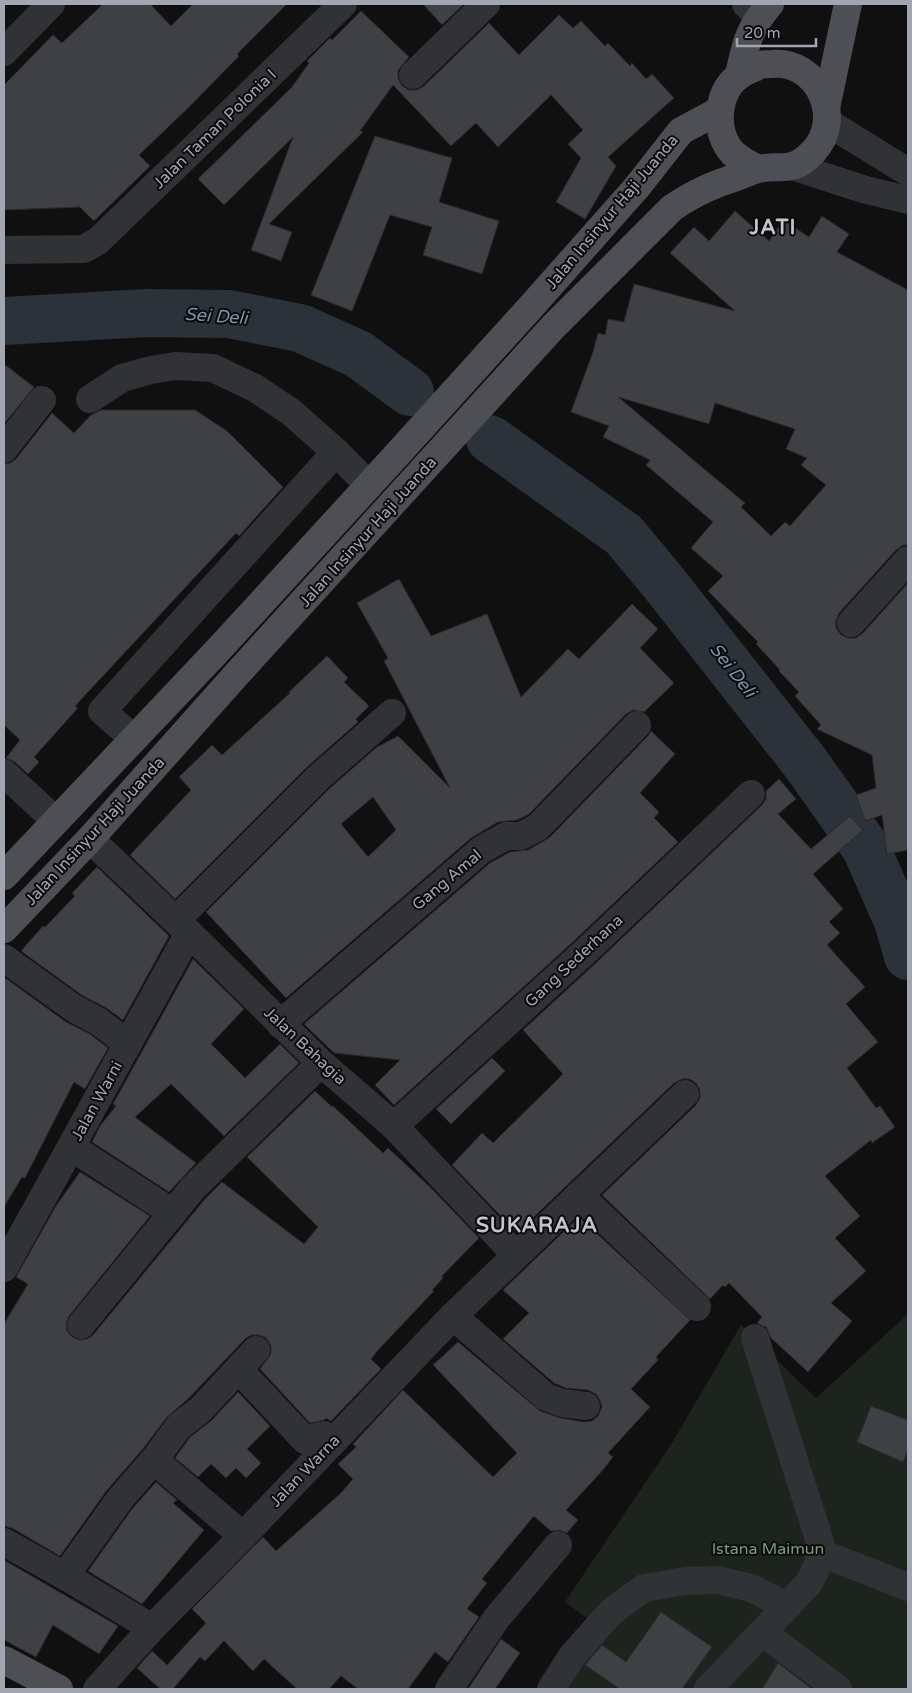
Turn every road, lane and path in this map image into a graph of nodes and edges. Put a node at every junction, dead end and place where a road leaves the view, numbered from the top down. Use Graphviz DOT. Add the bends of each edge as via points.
graph roads {
  1 [pos="51,4"];
  2 [pos="343,4"];
  3 [pos="486,4"];
  4 [pos="848,4"];
  5 [pos="758,8"];
  6 [pos="4,52"];
  7 [pos="413,75"];
  8 [pos="739,75"];
  9 [pos="720,110"];
  10 [pos="827,113"];
  11 [pos="795,167"];
  12 [pos="758,169"];
  13 [pos="908,172"];
  14 [pos="908,200"];
  15 [pos="4,250"];
  16 [pos="90,399"];
  17 [pos="42,400"];
  18 [pos="4,449"];
  19 [pos="336,452"];
  20 [pos="376,477"];
  21 [pos="908,560"];
  22 [pos="851,623"];
  23 [pos="392,713"];
  24 [pos="637,724"];
  25 [pos="134,739"];
  26 [pos="4,773"];
  27 [pos="751,794"];
  28 [pos="56,820"];
  29 [pos="90,839"];
  30 [pos="4,876"];
  31 [pos="183,927"];
  32 [pos="4,929"];
  33 [pos="4,958"];
  34 [pos="280,1024"];
  35 [pos="128,1044"];
  36 [pos="321,1063"];
  37 [pos="685,1094"];
  38 [pos="394,1126"];
  39 [pos="71,1147"];
  40 [pos="579,1195"];
  41 [pos="173,1213"];
  42 [pos="516,1255"];
  43 [pos="4,1268"];
  44 [pos="697,1307"];
  45 [pos="453,1316"];
  46 [pos="81,1325"];
  47 [pos="755,1338"];
  48 [pos="586,1406"];
  49 [pos="332,1443"];
  50 [pos="154,1460"];
  51 [pos="243,1536"];
  52 [pos="4,1542"];
  53 [pos="558,1544"];
  54 [pos="821,1553"];
  55 [pos="66,1576"];
  56 [pos="908,1587"];
  57 [pos="786,1606"];
  58 [pos="152,1628"];
  59 [pos="762,1632"];
  60 [pos="4,1660"];
  61 [pos="30,1683"];
  62 [pos="59,1689"];
  63 [pos="97,1689"];
  64 [pos="449,1689"];
  65 [pos="551,1689"];
  66 [pos="708,1689"];
  67 [pos="838,1689"];
  1 -- 6 [label="street"];
  2 -- 15 [label="street, Jalan Taman Polonia I" via="98,241 84,249"];
  3 -- 7 [label="street"];
  4 -- 10 [label="main road"];
  5 -- 8 [label="main road"];
  8 -- 9 [label="main road" via="726,91"];
  8 -- 10 [label="main road" via="758,65 780,63 801,70 817,84"];
  9 -- 12 [label="main road" via="720,129 728,147 741,160"];
  9 -- 20 [label="main road, Jalan Insinyur Haji Juanda" via="681,131 637,187"];
  10 -- 11 [label="main road" via="822,140"];
  10 -- 13 [label="street"];
  11 -- 12 [label="main road"];
  11 -- 14 [label="street"];
  12 -- 29 [label="main road, Jalan Insinyur Haji Juanda" via="691,195 672,208 553,327"];
  16 -- 19 [label="street" via="122,378 151,370 175,366 213,368 255,388 291,412"];
  17 -- 18 [label="street"];
  19 -- 20 [label="street"];
  19 -- 25 [label="street" via="102,711"];
  20 -- 25 [label="main road, Jalan Insinyur Haji Juanda"];
  21 -- 22 [label="street"];
  23 -- 31 [label="street, Jalan Warni" via="318,778"];
  24 -- 34 [label="street, Gang Amal" via="538,827 521,836 506,836 481,850"];
  25 -- 28 [label="main road, Jalan Insinyur Haji Juanda"];
  26 -- 28 [label="street"];
  27 -- 38 [label="street, Gang Sederhana" via="587,950"];
  28 -- 30 [label="main road, Jalan Insinyur Haji Juanda"];
  29 -- 31 [label="street, Jalan Bahagia"];
  29 -- 32 [label="main road, Jalan Insinyur Haji Juanda"];
  31 -- 34 [label="street, Jalan Bahagia"];
  31 -- 35 [label="street, Jalan Warni"];
  33 -- 35 [label="street" via="74,1008 98,1020"];
  34 -- 36 [label="street, Jalan Bahagia"];
  35 -- 39 [label="street, Jalan Warni"];
  36 -- 38 [label="street, Jalan Bahagia"];
  36 -- 41 [label="street" via="192,1188"];
  37 -- 40 [label="street, Jalan Warna"];
  38 -- 42 [label="street, Jalan Bahagia"];
  39 -- 41 [label="street"];
  39 -- 43 [label="street, Jalan Warni"];
  40 -- 42 [label="street, Jalan Warna"];
  40 -- 44 [label="street"];
  41 -- 46 [label="street"];
  42 -- 45 [label="street, Jalan Warna"];
  45 -- 48 [label="street" via="546,1397"];
  45 -- 49 [label="street, Jalan Warna"];
  47 -- 54 [label="street"];
  49 -- 50 [label="street" via="324,1435 306,1440 241,1372 252,1355 200,1410 179,1426"];
  49 -- 51 [label="street, Jalan Warna"];
  50 -- 51 [label="street"];
  50 -- 55 [label="street" via="120,1499"];
  51 -- 58 [label="street, Jalan Warna"];
  52 -- 55 [label="street"];
  53 -- 64 [label="street" via="496,1619"];
  54 -- 56 [label="street"];
  54 -- 57 [label="street" via="809,1583"];
  55 -- 58 [label="street"];
  57 -- 59 [label="street"];
  57 -- 65 [label="street" via="751,1588 718,1580 685,1581 644,1588 611,1612 572,1656"];
  58 -- 63 [label="street, Jalan Warna"];
  59 -- 66 [label="street"];
  59 -- 67 [label="street"];
  60 -- 61 [label="main road"];
  61 -- 62 [label="main road"];
}
